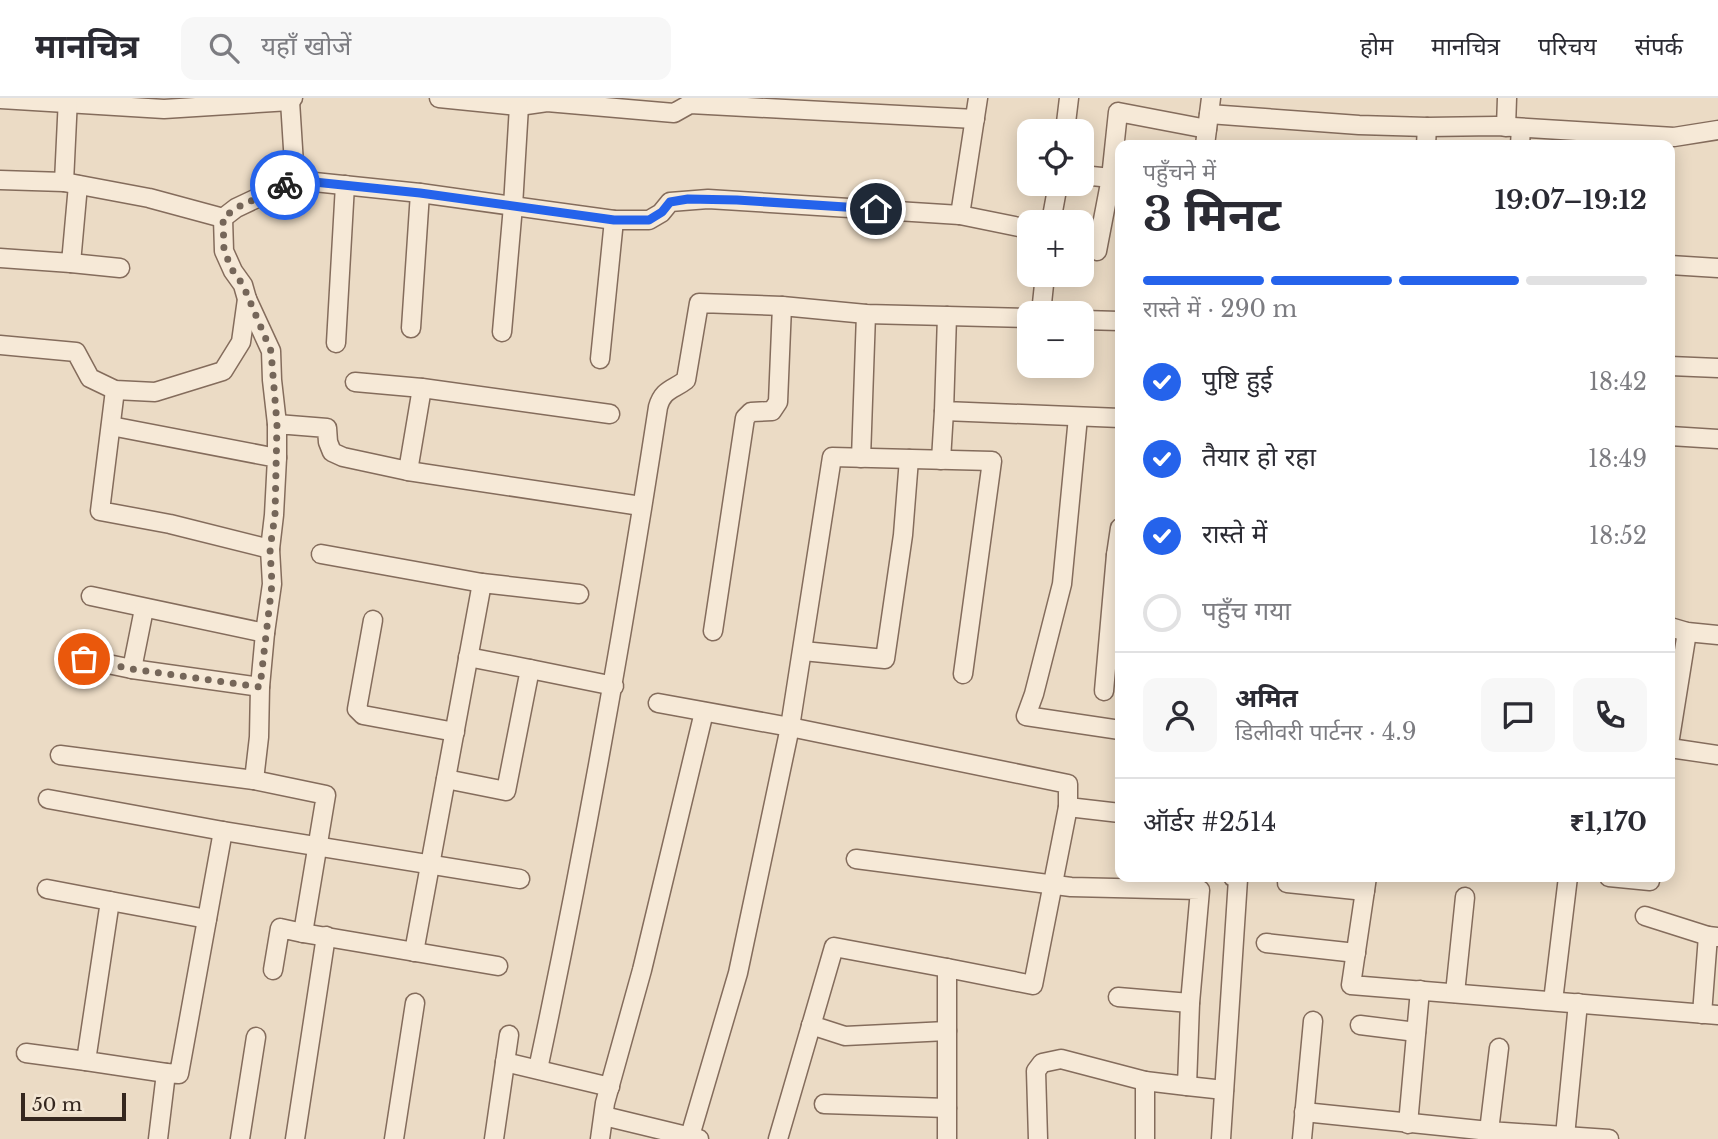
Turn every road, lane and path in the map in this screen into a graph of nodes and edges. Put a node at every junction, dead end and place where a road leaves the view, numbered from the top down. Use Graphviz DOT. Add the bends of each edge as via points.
graph roads {
  1 [pos="439,98"];
  2 [pos="978,98"];
  3 [pos="1069,98"];
  4 [pos="1507,98"];
  5 [pos="0,99"];
  6 [pos="292,100"];
  7 [pos="69,101"];
  8 [pos="1119,105"];
  9 [pos="519,106"];
  10 [pos="890,106"];
  11 [pos="975,118"];
  12 [pos="1066,119"];
  13 [pos="1208,121"];
  14 [pos="1718,131"];
  15 [pos="1515,133"];
  16 [pos="1427,136"];
  17 [pos="1115,140"];
  18 [pos="1115,142"];
  19 [pos="1094,176"];
  20 [pos="1111,178"];
  21 [pos="0,180"];
  22 [pos="295,180"];
  23 [pos="71,184"];
  24 [pos="345,185"];
  25 [pos="420,193"];
  26 [pos="513,205"];
  27 [pos="960,215"];
  28 [pos="223,218"];
  29 [pos="614,220"];
  30 [pos="1017,227"];
  31 [pos="1097,251"];
  32 [pos="0,258"];
  33 [pos="71,263"];
  34 [pos="1675,265"];
  35 [pos="120,268"];
  36 [pos="1718,268"];
  37 [pos="247,299"];
  38 [pos="782,306"];
  39 [pos="866,314"];
  40 [pos="947,316"];
  41 [pos="1017,318"];
  42 [pos="1094,320"];
  43 [pos="1115,321"];
  44 [pos="411,328"];
  45 [pos="502,332"];
  46 [pos="336,343"];
  47 [pos="0,345"];
  48 [pos="600,359"];
  49 [pos="1675,366"];
  50 [pos="1718,368"];
  51 [pos="355,382"];
  52 [pos="422,388"];
  53 [pos="115,390"];
  54 [pos="944,411"];
  55 [pos="610,414"];
  56 [pos="1078,417"];
  57 [pos="1115,418"];
  58 [pos="277,424"];
  59 [pos="111,426"];
  60 [pos="1675,436"];
  61 [pos="1718,439"];
  62 [pos="277,458"];
  63 [pos="861,458"];
  64 [pos="909,459"];
  65 [pos="941,460"];
  66 [pos="408,471"];
  67 [pos="641,506"];
  68 [pos="270,549"];
  69 [pos="321,554"];
  70 [pos="482,583"];
  71 [pos="1115,584"];
  72 [pos="579,594"];
  73 [pos="91,596"];
  74 [pos="144,609"];
  75 [pos="373,620"];
  76 [pos="1678,630"];
  77 [pos="713,631"];
  78 [pos="265,633"];
  79 [pos="1718,635"];
  80 [pos="803,651"];
  81 [pos="468,657"];
  82 [pos="84,659"];
  83 [pos="132,669"];
  84 [pos="530,669"];
  85 [pos="1675,671"];
  86 [pos="963,674"];
  87 [pos="614,686"];
  88 [pos="260,687"];
  89 [pos="1104,691"];
  90 [pos="659,703"];
  91 [pos="704,712"];
  92 [pos="790,727"];
  93 [pos="1115,729"];
  94 [pos="455,732"];
  95 [pos="1675,749"];
  96 [pos="60,755"];
  97 [pos="1718,755"];
  98 [pos="446,779"];
  99 [pos="254,780"];
  100 [pos="48,799"];
  101 [pos="1068,807"];
  102 [pos="1115,812"];
  103 [pos="223,831"];
  104 [pos="318,846"];
  105 [pos="856,859"];
  106 [pos="431,864"];
  107 [pos="520,880"];
  108 [pos="1238,882"];
  109 [pos="1567,882"];
  110 [pos="1201,883"];
  111 [pos="1287,883"];
  112 [pos="1366,884"];
  113 [pos="1051,885"];
  114 [pos="47,889"];
  115 [pos="1465,897"];
  116 [pos="110,901"];
  117 [pos="1645,916"];
  118 [pos="207,919"];
  119 [pos="303,933"];
  120 [pos="326,936"];
  121 [pos="1713,937"];
  122 [pos="1266,943"];
  123 [pos="414,953"];
  124 [pos="1356,953"];
  125 [pos="498,966"];
  126 [pos="947,968"];
  127 [pos="273,970"];
  128 [pos="1420,990"];
  129 [pos="1455,993"];
  130 [pos="1118,997"];
  131 [pos="1553,1001"];
  132 [pos="415,1003"];
  133 [pos="1190,1003"];
  134 [pos="1578,1003"];
  135 [pos="1710,1014"];
  136 [pos="1313,1021"];
  137 [pos="811,1025"];
  138 [pos="1360,1025"];
  139 [pos="947,1031"];
  140 [pos="1416,1032"];
  141 [pos="509,1035"];
  142 [pos="257,1037"];
  143 [pos="1499,1048"];
  144 [pos="26,1053"];
  145 [pos="86,1061"];
  146 [pos="505,1062"];
  147 [pos="538,1069"];
  148 [pos="166,1073"];
  149 [pos="1145,1081"];
  150 [pos="1187,1086"];
  151 [pos="610,1087"];
  152 [pos="1224,1090"];
  153 [pos="824,1104"];
  154 [pos="947,1108"];
  155 [pos="1304,1112"];
  156 [pos="604,1116"];
  157 [pos="1408,1124"];
  158 [pos="1489,1131"];
  159 [pos="1565,1136"];
  160 [pos="694,1138"];
  161 [pos="158,1139"];
  162 [pos="240,1139"];
  163 [pos="295,1139"];
  164 [pos="394,1139"];
  165 [pos="494,1139"];
  166 [pos="600,1139"];
  167 [pos="778,1139"];
  168 [pos="947,1139"];
  169 [pos="1038,1139"];
  170 [pos="1145,1139"];
  171 [pos="1221,1139"];
  172 [pos="1302,1139"];
  173 [pos="1608,1139"];
  1 -- 9 [label="street"];
  2 -- 11 [label="street"];
  3 -- 12 [label="street"];
  4 -- 15 [label="street"];
  5 -- 7 [label="street"];
  6 -- 7 [label="street" via="164,108"];
  6 -- 22 [label="street"];
  7 -- 23 [label="street"];
  8 -- 13 [label="street"];
  8 -- 17 [label="street"];
  9 -- 10 [label="street" via="547,102 674,113 690,104"];
  9 -- 26 [label="street"];
  10 -- 11 [label="street"];
  11 -- 27 [label="street"];
  13 -- 16 [label="street"];
  14 -- 15 [label="street" via="1674,136"];
  15 -- 16 [label="street"];
  18 -- 20 [label="street"];
  19 -- 20 [label="street"];
  20 -- 31 [label="street"];
  21 -- 23 [label="street"];
  22 -- 24 [label="street"];
  22 -- 28 [label="street"];
  23 -- 28 [label="street"];
  23 -- 33 [label="street"];
  24 -- 25 [label="street"];
  24 -- 46 [label="street"];
  25 -- 26 [label="street"];
  25 -- 44 [label="street"];
  26 -- 29 [label="street"];
  26 -- 45 [label="street"];
  27 -- 29 [label="street" via="698,199 670,202 649,220"];
  27 -- 30 [label="street"];
  28 -- 37 [label="street" via="224,251"];
  29 -- 48 [label="street"];
  32 -- 33 [label="street"];
  33 -- 35 [label="street"];
  34 -- 36 [label="street"];
  37 -- 53 [label="street" via="241,342 223,371 155,392"];
  37 -- 58 [label="street" via="271,351"];
  38 -- 39 [label="street"];
  38 -- 67 [label="street" via="699,303 686,380 661,397"];
  38 -- 77 [label="street" via="778,402 772,411 751,412 745,418"];
  39 -- 40 [label="street"];
  39 -- 63 [label="street"];
  40 -- 41 [label="street"];
  40 -- 54 [label="street"];
  42 -- 43 [label="street"];
  47 -- 53 [label="street" via="76,352 90,378"];
  49 -- 50 [label="street"];
  51 -- 52 [label="street"];
  52 -- 55 [label="street"];
  52 -- 66 [label="street"];
  53 -- 59 [label="street"];
  54 -- 56 [label="street"];
  54 -- 65 [label="street"];
  56 -- 57 [label="street"];
  56 -- 93 [label="street" via="1062,584 1026,716"];
  58 -- 62 [label="street"];
  58 -- 66 [label="street" via="327,428 332,452"];
  59 -- 62 [label="street"];
  59 -- 68 [label="street" via="100,511"];
  60 -- 61 [label="street"];
  62 -- 68 [label="street"];
  63 -- 64 [label="street"];
  63 -- 80 [label="street" via="832,457"];
  64 -- 65 [label="street"];
  64 -- 80 [label="street" via="885,659"];
  65 -- 86 [label="street" via="992,461"];
  66 -- 67 [label="street"];
  67 -- 87 [label="street"];
  68 -- 78 [label="street" via="272,584"];
  69 -- 70 [label="street"];
  70 -- 72 [label="street"];
  70 -- 81 [label="street"];
  71 -- 89 [label="street"];
  73 -- 74 [label="street"];
  74 -- 78 [label="street"];
  74 -- 83 [label="street"];
  75 -- 94 [label="street" via="357,709 363,715"];
  76 -- 79 [label="street"];
  76 -- 85 [label="street"];
  78 -- 88 [label="street"];
  80 -- 92 [label="street"];
  81 -- 84 [label="street"];
  81 -- 94 [label="street"];
  82 -- 83 [label="street"];
  83 -- 88 [label="street"];
  84 -- 87 [label="street"];
  84 -- 98 [label="street" via="506,791"];
  87 -- 147 [label="street"];
  88 -- 99 [label="street"];
  90 -- 91 [label="street"];
  91 -- 92 [label="street"];
  91 -- 151 [label="street"];
  92 -- 101 [label="street" via="1068,785"];
  92 -- 160 [label="street" via="738,973"];
  94 -- 98 [label="street"];
  95 -- 97 [label="street"];
  96 -- 99 [label="street"];
  98 -- 106 [label="street"];
  99 -- 104 [label="street" via="326,795"];
  100 -- 103 [label="street"];
  101 -- 102 [label="street"];
  101 -- 113 [label="street"];
  103 -- 104 [label="street"];
  103 -- 118 [label="street"];
  104 -- 106 [label="street"];
  104 -- 119 [label="street"];
  105 -- 113 [label="street"];
  106 -- 107 [label="street"];
  106 -- 123 [label="street"];
  108 -- 152 [label="street"];
  109 -- 131 [label="street"];
  110 -- 113 [label="street"];
  110 -- 133 [label="street"];
  111 -- 112 [label="street"];
  112 -- 124 [label="street"];
  113 -- 126 [label="street" via="1033,985"];
  114 -- 116 [label="street"];
  115 -- 129 [label="street"];
  116 -- 118 [label="street"];
  116 -- 145 [label="street"];
  117 -- 121 [label="street"];
  118 -- 148 [label="street" via="178,1074"];
  119 -- 120 [label="street"];
  119 -- 127 [label="street" via="280,928"];
  120 -- 123 [label="street"];
  120 -- 163 [label="street"];
  121 -- 135 [label="street"];
  122 -- 124 [label="street"];
  123 -- 125 [label="street"];
  124 -- 128 [label="street" via="1350,985"];
  126 -- 137 [label="street" via="834,947"];
  126 -- 139 [label="street"];
  128 -- 129 [label="street"];
  128 -- 140 [label="street"];
  129 -- 131 [label="street"];
  130 -- 133 [label="street"];
  131 -- 134 [label="street"];
  132 -- 164 [label="street"];
  133 -- 150 [label="street"];
  134 -- 135 [label="street"];
  134 -- 159 [label="street"];
  136 -- 155 [label="street"];
  137 -- 139 [label="street" via="845,1035"];
  137 -- 167 [label="street"];
  138 -- 140 [label="street"];
  139 -- 154 [label="street"];
  140 -- 157 [label="street"];
  141 -- 146 [label="street"];
  142 -- 162 [label="street"];
  143 -- 158 [label="street"];
  144 -- 145 [label="street"];
  145 -- 148 [label="street"];
  146 -- 147 [label="street"];
  146 -- 165 [label="street"];
  147 -- 151 [label="street"];
  148 -- 161 [label="street"];
  149 -- 150 [label="street"];
  149 -- 169 [label="street" via="1060,1059 1042,1063 1036,1071"];
  149 -- 170 [label="street"];
  150 -- 152 [label="street"];
  151 -- 156 [label="street"];
  152 -- 171 [label="street"];
  153 -- 154 [label="street"];
  154 -- 168 [label="street"];
  155 -- 157 [label="street"];
  155 -- 172 [label="street"];
  156 -- 160 [label="street"];
  156 -- 166 [label="street"];
  157 -- 158 [label="street"];
  158 -- 159 [label="street"];
  159 -- 173 [label="street"];
}
